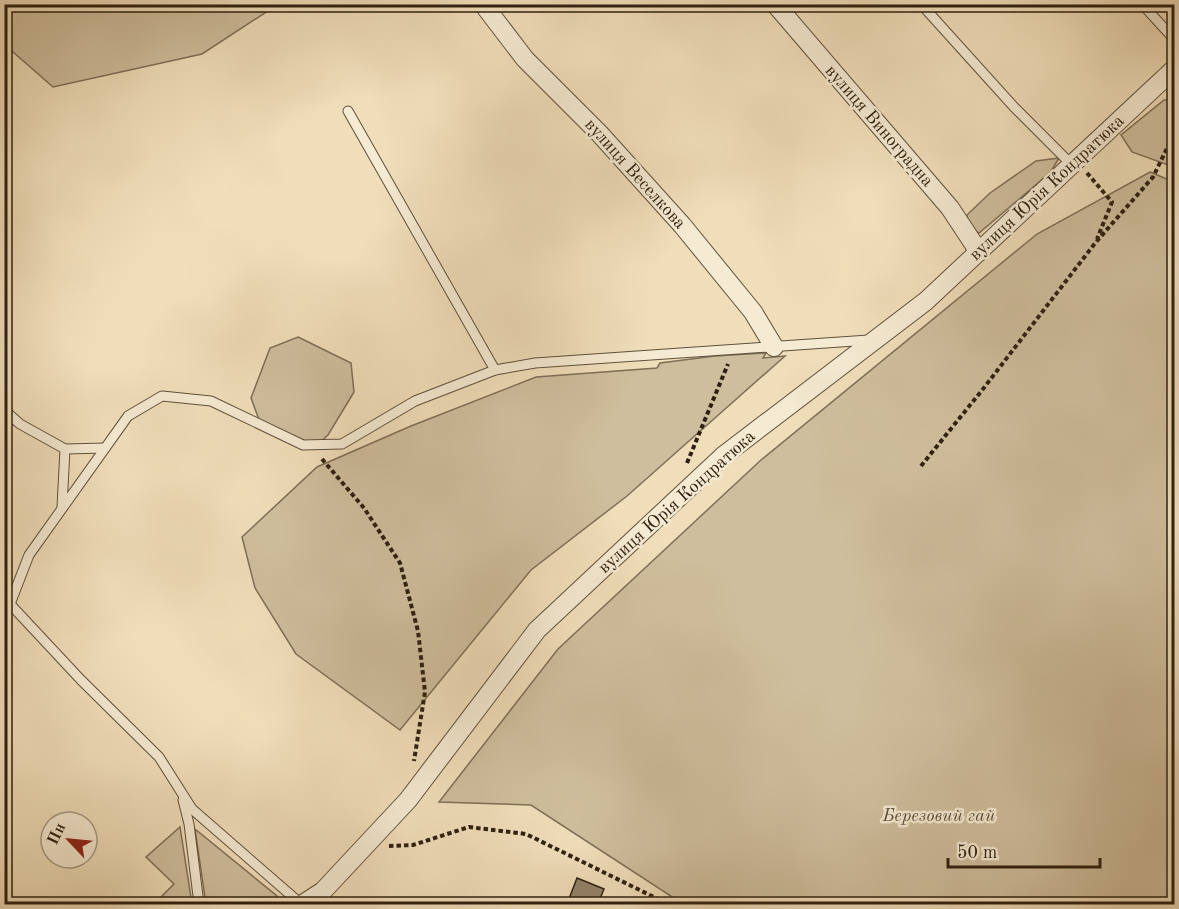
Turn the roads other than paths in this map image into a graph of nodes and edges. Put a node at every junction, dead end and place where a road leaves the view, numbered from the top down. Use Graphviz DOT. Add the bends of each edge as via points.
graph roads {
  1 [pos="776,4"];
  2 [pos="921,4"];
  3 [pos="1142,4"];
  4 [pos="486,8"];
  5 [pos="1174,39"];
  6 [pos="1174,69"];
  7 [pos="348,111"];
  8 [pos="1074,163"];
  9 [pos="979,252"];
  10 [pos="875,340"];
  11 [pos="774,347"];
  12 [pos="495,370"];
  13 [pos="4,410"];
  14 [pos="105,448"];
  15 [pos="65,449"];
  16 [pos="62,509"];
  17 [pos="10,604"];
  18 [pos="4,613"];
  19 [pos="182,793"];
  20 [pos="200,904"];
  21 [pos="302,904"];
  1 -- 9 [label="street, вулиця Виноградна" via="950,208"];
  2 -- 8 [label="lane" via="1014,107"];
  3 -- 5 [label="lane"];
  4 -- 11 [label="street, вулиця Веселкова" via="525,59 682,225 753,312"];
  6 -- 8 [label="street, вулиця Юрія Кондратюка"];
  7 -- 12 [label="lane"];
  8 -- 9 [label="street, вулиця Юрія Кондратюка"];
  9 -- 10 [label="street, вулиця Юрія Кондратюка" via="926,301"];
  10 -- 11 [label="lane"];
  10 -- 21 [label="street, вулиця Юрія Кондратюка" via="723,456 537,630 408,800 323,891"];
  11 -- 12 [label="lane" via="535,363"];
  12 -- 14 [label="lane" via="414,401 342,444 303,445 211,401 162,396 128,416"];
  13 -- 15 [label="lane" via="20,424"];
  14 -- 15 [label="lane"];
  14 -- 16 [label="lane"];
  15 -- 16 [label="lane"];
  16 -- 17 [label="lane" via="28,555"];
  17 -- 18 [label="lane"];
  17 -- 19 [label="lane" via="159,757"];
  19 -- 20 [label="lane"];
  19 -- 21 [label="lane" via="192,809"];
}
